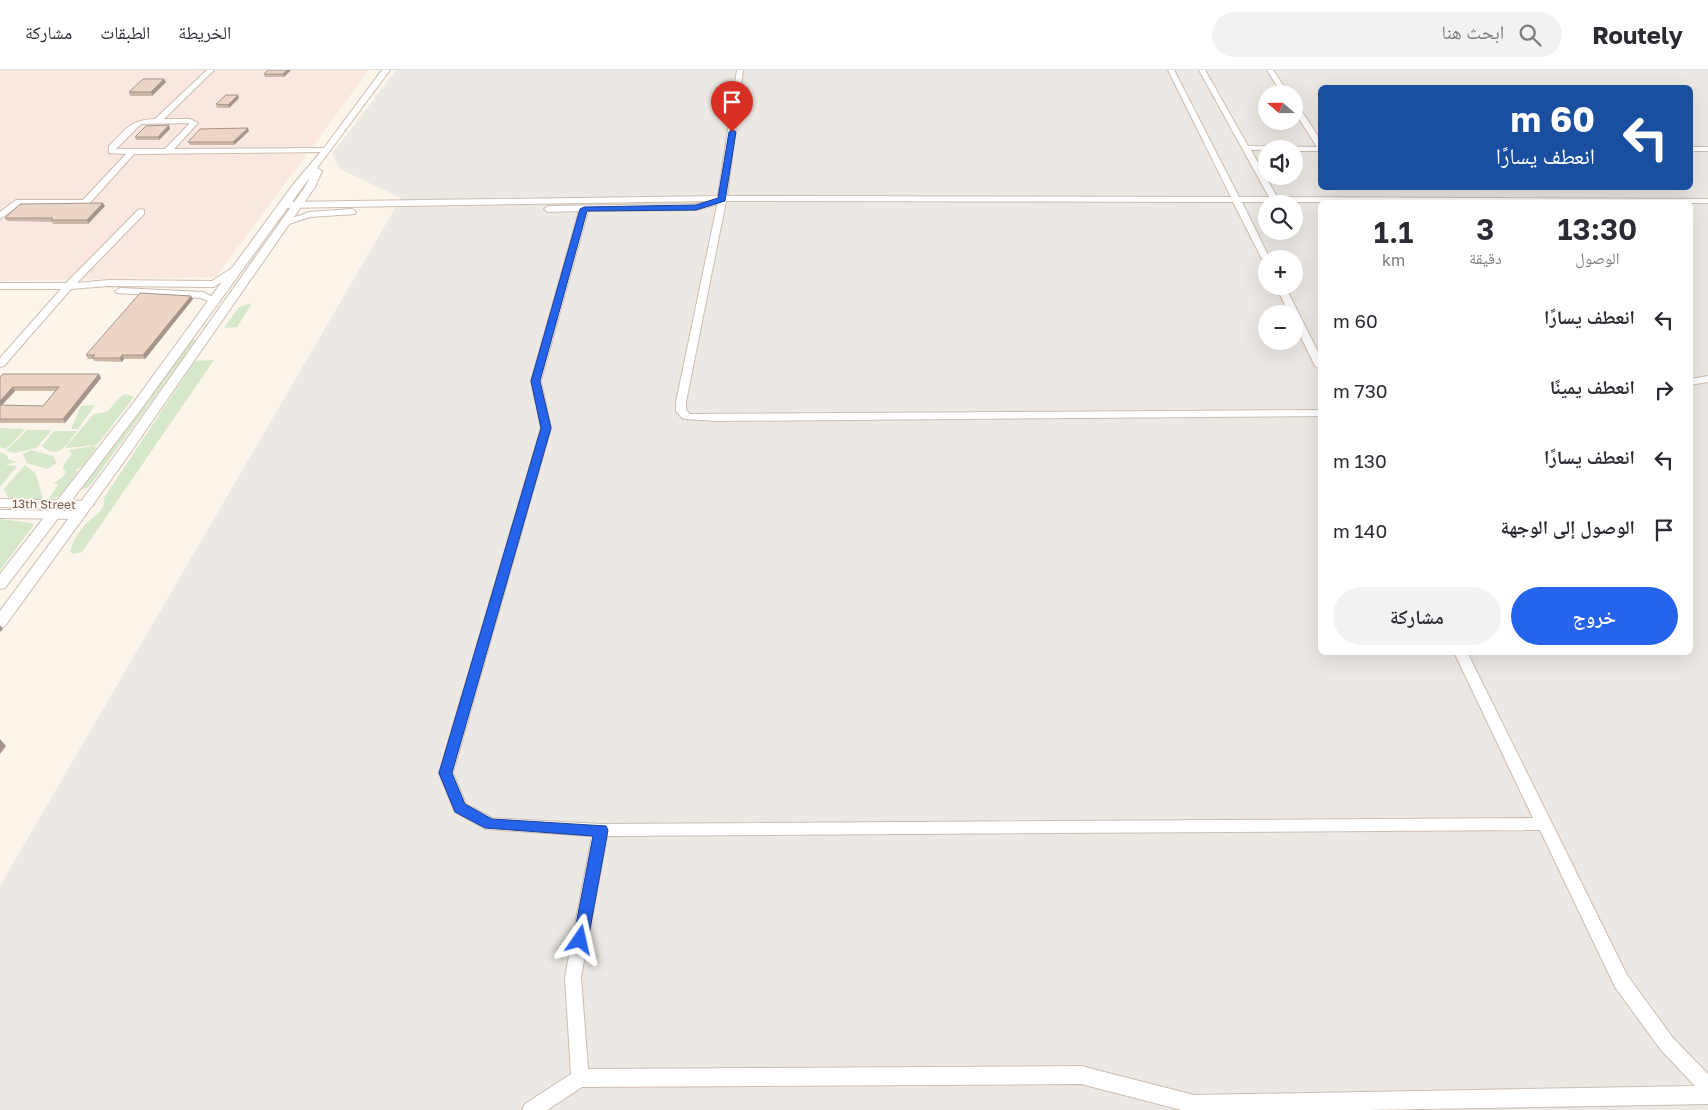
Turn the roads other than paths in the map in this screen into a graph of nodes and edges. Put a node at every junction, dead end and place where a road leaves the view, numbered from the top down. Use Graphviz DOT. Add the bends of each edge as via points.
graph roads {
  1 [pos="211,70"];
  2 [pos="386,70"];
  3 [pos="740,70"];
  4 [pos="1171,70"];
  5 [pos="1202,70"];
  6 [pos="1270,70"];
  7 [pos="1280,85"];
  8 [pos="1303,120"];
  9 [pos="158,121"];
  10 [pos="1318,144"];
  11 [pos="1318,147"];
  12 [pos="1245,148"];
  13 [pos="1693,149"];
  14 [pos="1708,149"];
  15 [pos="327,150"];
  16 [pos="132,152"];
  17 [pos="167,152"];
  18 [pos="1272,195"];
  19 [pos="722,199"];
  20 [pos="1237,199"];
  21 [pos="1258,199"];
  22 [pos="1303,200"];
  23 [pos="1330,200"];
  24 [pos="1693,201"];
  25 [pos="1708,201"];
  26 [pos="288,207"];
  27 [pos="584,209"];
  28 [pos="374,211"];
  29 [pos="141,212"];
  30 [pos="0,216"];
  31 [pos="286,222"];
  32 [pos="1262,250"];
  33 [pos="238,268"];
  34 [pos="0,286"];
  35 [pos="68,286"];
  36 [pos="1284,295"];
  37 [pos="214,301"];
  38 [pos="1318,362"];
  39 [pos="0,364"];
  40 [pos="1708,379"];
  41 [pos="1693,382"];
  42 [pos="1318,413"];
  43 [pos="0,504"];
  44 [pos="61,504"];
  45 [pos="84,510"];
  46 [pos="0,514"];
  47 [pos="53,514"];
  48 [pos="0,584"];
  49 [pos="0,622"];
  50 [pos="1461,655"];
  51 [pos="1543,824"];
  52 [pos="601,830"];
  53 [pos="580,1078"];
  54 [pos="1708,1087"];
  55 [pos="1708,1095"];
  56 [pos="1195,1107"];
  57 [pos="532,1110"];
  1 -- 9 [label="street"];
  2 -- 15 [label="street"];
  3 -- 19 [label="street"];
  4 -- 20 [label="street"];
  5 -- 12 [label="street"];
  6 -- 7 [label="street"];
  8 -- 10 [label="street"];
  9 -- 16 [label="street" via="136,124 112,148 114,152"];
  9 -- 17 [label="street" via="194,123"];
  11 -- 12 [label="street"];
  12 -- 18 [label="street"];
  13 -- 14 [label="street"];
  15 -- 17 [label="street"];
  15 -- 26 [label="street" via="310,186"];
  16 -- 17 [label="street"];
  16 -- 30 [label="street" via="85,203 16,203"];
  19 -- 20 [label="street"];
  19 -- 26 [label="street"];
  19 -- 27 [label="street" via="696,207"];
  19 -- 42 [label="street" via="680,402 681,411 686,416"];
  20 -- 21 [label="street"];
  20 -- 32 [label="street"];
  22 -- 23 [label="street"];
  24 -- 25 [label="street"];
  26 -- 28 [label="street"];
  26 -- 31 [label="street"];
  26 -- 33 [label="street"];
  27 -- 28 [label="street" via="396,208"];
  27 -- 52 [label="street" via="536,381 546,428 446,773 460,808 490,824"];
  28 -- 31 [label="street" via="309,215"];
  29 -- 35 [label="street"];
  31 -- 45 [label="street"];
  33 -- 35 [label="street" via="214,284"];
  33 -- 37 [label="street"];
  34 -- 35 [label="street"];
  35 -- 37 [label="street" via="203,295"];
  35 -- 39 [label="street"];
  36 -- 38 [label="street"];
  37 -- 44 [label="street"];
  40 -- 41 [label="street"];
  43 -- 44 [label="street, 13th Street"];
  44 -- 45 [label="street, 13th Street"];
  44 -- 47 [label="street"];
  45 -- 47 [label="street, 13th Street"];
  45 -- 49 [label="street"];
  46 -- 47 [label="street, 13th Street"];
  47 -- 48 [label="street"];
  50 -- 51 [label="street"];
  51 -- 52 [label="street"];
  51 -- 54 [label="street" via="1620,981 1667,1044"];
  52 -- 53 [label="street" via="573,977"];
  53 -- 56 [label="street" via="1081,1075"];
  53 -- 57 [label="street"];
  55 -- 56 [label="street"];
}
